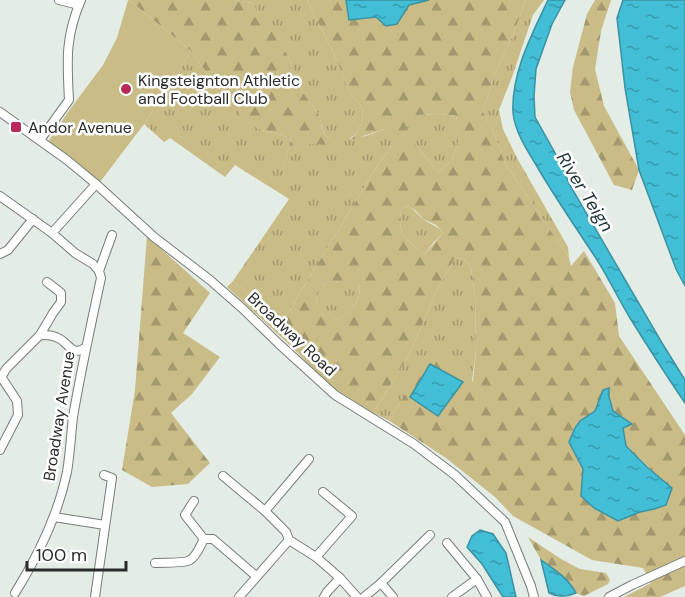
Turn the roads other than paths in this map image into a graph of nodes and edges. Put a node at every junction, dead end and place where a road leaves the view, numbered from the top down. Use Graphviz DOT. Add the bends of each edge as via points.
graph roads {
  1 [pos="59,0"];
  2 [pos="80,3"];
  3 [pos="0,112"];
  4 [pos="40,140"];
  5 [pos="96,184"];
  6 [pos="0,196"];
  7 [pos="33,219"];
  8 [pos="52,233"];
  9 [pos="112,235"];
  10 [pos="0,254"];
  11 [pos="99,271"];
  12 [pos="47,282"];
  13 [pos="40,335"];
  14 [pos="85,348"];
  15 [pos="1,375"];
  16 [pos="0,450"];
  17 [pos="309,459"];
  18 [pos="104,476"];
  19 [pos="223,476"];
  20 [pos="323,492"];
  21 [pos="194,501"];
  22 [pos="265,511"];
  23 [pos="54,517"];
  24 [pos="105,525"];
  25 [pos="430,535"];
  26 [pos="287,536"];
  27 [pos="204,539"];
  28 [pos="447,543"];
  29 [pos="316,557"];
  30 [pos="685,561"];
  31 [pos="155,563"];
  32 [pos="256,576"];
  33 [pos="340,578"];
  34 [pos="477,579"];
  35 [pos="381,583"];
  36 [pos="15,593"];
  37 [pos="95,597"];
  38 [pos="239,597"];
  39 [pos="324,597"];
  40 [pos="357,597"];
  41 [pos="364,597"];
  42 [pos="393,597"];
  43 [pos="452,597"];
  44 [pos="487,597"];
  45 [pos="534,597"];
  46 [pos="609,597"];
  1 -- 2 [label="street"];
  2 -- 4 [label="street" via="67,50 69,99"];
  3 -- 4 [label="street, Broadway Road"];
  4 -- 5 [label="street, Broadway Road"];
  5 -- 8 [label="street"];
  5 -- 45 [label="street, Broadway Road" via="243,309 335,395 414,444 506,522"];
  6 -- 7 [label="street"];
  7 -- 8 [label="street"];
  7 -- 10 [label="street" via="8,250"];
  8 -- 11 [label="street"];
  9 -- 11 [label="street, Broadway Avenue"];
  11 -- 14 [label="street, Broadway Avenue" via="101,278"];
  12 -- 13 [label="street" via="61,293 61,302"];
  13 -- 14 [label="street" via="57,337 72,350"];
  13 -- 15 [label="street"];
  14 -- 23 [label="street, Broadway Avenue" via="67,472"];
  15 -- 16 [label="street" via="17,401 18,415"];
  17 -- 22 [label="street"];
  18 -- 24 [label="street" via="112,478"];
  19 -- 22 [label="street"];
  20 -- 29 [label="street" via="352,516"];
  21 -- 27 [label="street" via="185,515"];
  22 -- 26 [label="street"];
  23 -- 24 [label="street"];
  23 -- 36 [label="street, Broadway Avenue"];
  24 -- 37 [label="street"];
  25 -- 35 [label="street"];
  26 -- 29 [label="street"];
  26 -- 32 [label="street"];
  27 -- 31 [label="street" via="190,560"];
  27 -- 32 [label="street" via="213,539"];
  28 -- 34 [label="street"];
  29 -- 33 [label="street"];
  30 -- 46 [label="street"];
  32 -- 38 [label="street"];
  33 -- 39 [label="street"];
  33 -- 40 [label="street"];
  34 -- 43 [label="street"];
  34 -- 44 [label="street"];
  35 -- 41 [label="street"];
  35 -- 42 [label="street"];
}
